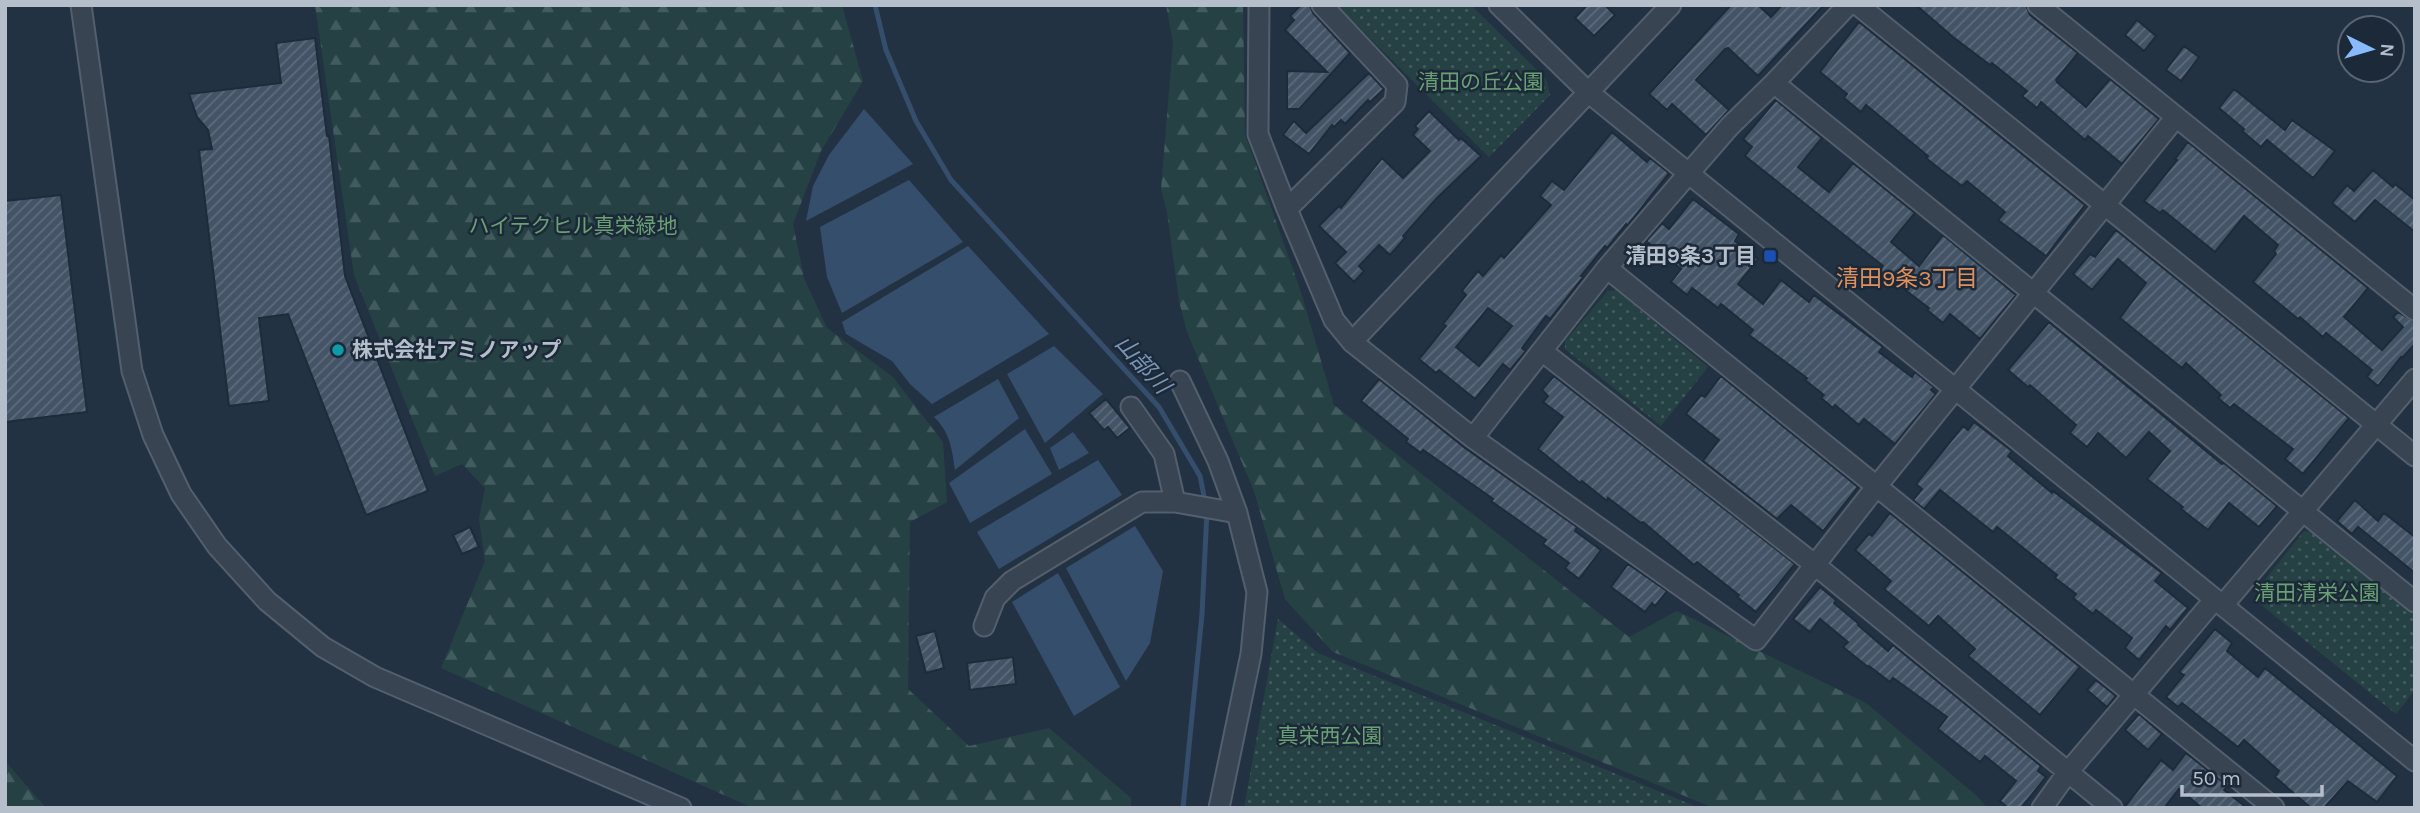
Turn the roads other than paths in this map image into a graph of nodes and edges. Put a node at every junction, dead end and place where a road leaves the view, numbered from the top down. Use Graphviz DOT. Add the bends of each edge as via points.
graph roads {
  1 [pos="81,5"];
  2 [pos="1259,5"];
  3 [pos="1322,5"];
  4 [pos="1499,5"];
  5 [pos="1671,5"];
  6 [pos="1848,5"];
  7 [pos="1858,5"];
  8 [pos="2038,5"];
  9 [pos="1774,83"];
  10 [pos="1588,92"];
  11 [pos="2176,117"];
  12 [pos="1689,173"];
  13 [pos="2106,205"];
  14 [pos="1287,209"];
  15 [pos="1607,268"];
  16 [pos="2034,294"];
  17 [pos="2415,310"];
  18 [pos="1352,342"];
  19 [pos="1542,351"];
  20 [pos="2415,379"];
  21 [pos="1180,381"];
  22 [pos="1956,390"];
  23 [pos="1131,407"];
  24 [pos="2377,425"];
  25 [pos="1474,438"];
  26 [pos="2415,456"];
  27 [pos="1876,487"];
  28 [pos="1179,503"];
  29 [pos="2302,511"];
  30 [pos="1231,512"];
  31 [pos="1814,564"];
  32 [pos="2219,602"];
  33 [pos="2415,602"];
  34 [pos="984,626"];
  35 [pos="2134,696"];
  36 [pos="2415,761"];
  37 [pos="2068,772"];
  38 [pos="681,808"];
  39 [pos="1219,808"];
  40 [pos="2042,808"];
  41 [pos="2112,808"];
  42 [pos="2274,808"];
  1 -- 38 [label="street" via="132,371 153,435 181,494 217,546 267,601 323,646 375,677"];
  2 -- 14 [label="street" via="1258,134"];
  3 -- 14 [label="street" via="1397,85 1395,103"];
  4 -- 10 [label="street"];
  5 -- 10 [label="street"];
  6 -- 9 [label="street"];
  7 -- 13 [label="street"];
  8 -- 11 [label="street"];
  9 -- 12 [label="street"];
  9 -- 16 [label="street"];
  10 -- 12 [label="street"];
  10 -- 18 [label="street"];
  11 -- 13 [label="street"];
  11 -- 17 [label="street"];
  12 -- 15 [label="street"];
  12 -- 22 [label="street"];
  13 -- 16 [label="street"];
  13 -- 24 [label="street"];
  14 -- 18 [label="street" via="1334,320"];
  15 -- 19 [label="street"];
  15 -- 27 [label="street"];
  16 -- 22 [label="street"];
  16 -- 29 [label="street"];
  18 -- 25 [label="street"];
  19 -- 25 [label="street"];
  19 -- 31 [label="street"];
  20 -- 24 [label="street"];
  21 -- 30 [label="street" via="1218,461"];
  22 -- 27 [label="street"];
  22 -- 32 [label="street"];
  23 -- 28 [label="street" via="1164,454"];
  24 -- 26 [label="street"];
  24 -- 29 [label="street"];
  25 -- 31 [label="street" via="1756,640"];
  27 -- 31 [label="street"];
  27 -- 35 [label="street"];
  28 -- 30 [label="street"];
  28 -- 34 [label="street" via="1142,502 1020,576 995,598"];
  29 -- 32 [label="street"];
  29 -- 33 [label="street"];
  30 -- 39 [label="street" via="1256,592 1251,654"];
  31 -- 37 [label="street"];
  32 -- 35 [label="street"];
  32 -- 36 [label="street"];
  35 -- 37 [label="street"];
  35 -- 42 [label="street"];
  37 -- 40 [label="street"];
  37 -- 41 [label="street"];
}
